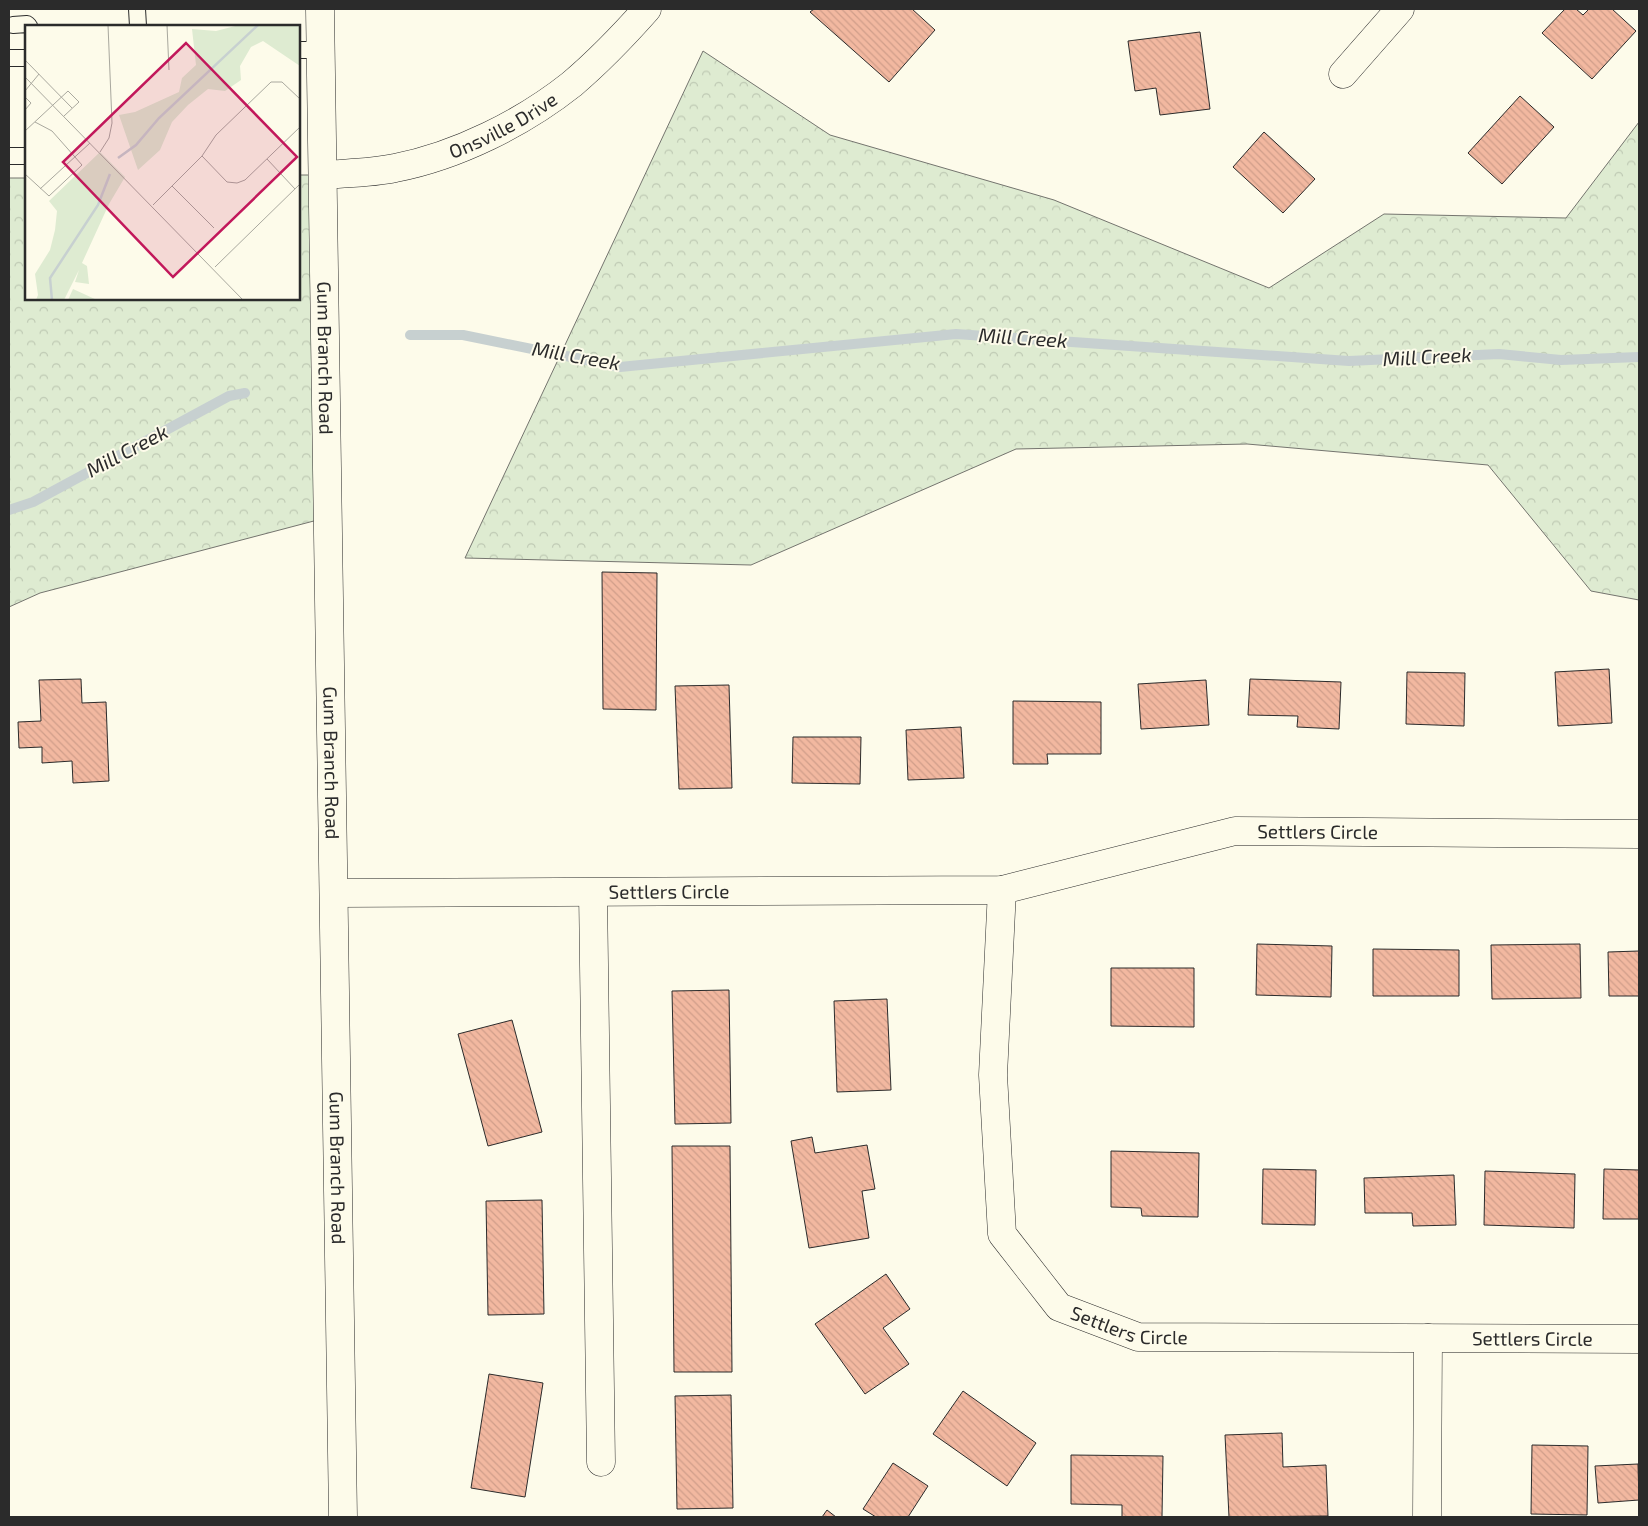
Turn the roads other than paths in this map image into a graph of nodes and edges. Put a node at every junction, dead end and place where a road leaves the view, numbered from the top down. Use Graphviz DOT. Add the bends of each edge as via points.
graph roads {
  1 [pos="137,9"];
  2 [pos="320,9"];
  3 [pos="647,9"];
  4 [pos="1400,9"];
  5 [pos="138,25"];
  6 [pos="310,50"];
  7 [pos="9,58"];
  8 [pos="25,58"];
  9 [pos="1343,74"];
  10 [pos="9,156"];
  11 [pos="25,156"];
  12 [pos="323,175"];
  13 [pos="1639,834"];
  14 [pos="1002,890"];
  15 [pos="593,893"];
  16 [pos="335,894"];
  17 [pos="1428,1338"];
  18 [pos="1639,1338"];
  19 [pos="601,1462"];
  20 [pos="343,1517"];
  21 [pos="1427,1517"];
  1 -- 5 [label="lane"];
  2 -- 6 [label="street, Gum Branch Road"];
  3 -- 12 [label="street, Onsville Drive" via="572,84 478,141 394,169"];
  4 -- 9 [label="street"];
  6 -- 12 [label="street, Gum Branch Road"];
  7 -- 8 [label="lane"];
  10 -- 11 [label="lane"];
  12 -- 16 [label="street, Gum Branch Road"];
  13 -- 14 [label="street, Settlers Circle" via="1235,831"];
  14 -- 15 [label="street, Settlers Circle"];
  14 -- 17 [label="street, Settlers Circle" via="993,1075 1002,1234 1059,1306 1138,1337"];
  15 -- 16 [label="street, Settlers Circle"];
  15 -- 19 [label="street"];
  16 -- 20 [label="street, Gum Branch Road"];
  17 -- 18 [label="street, Settlers Circle"];
  17 -- 21 [label="street"];
}
